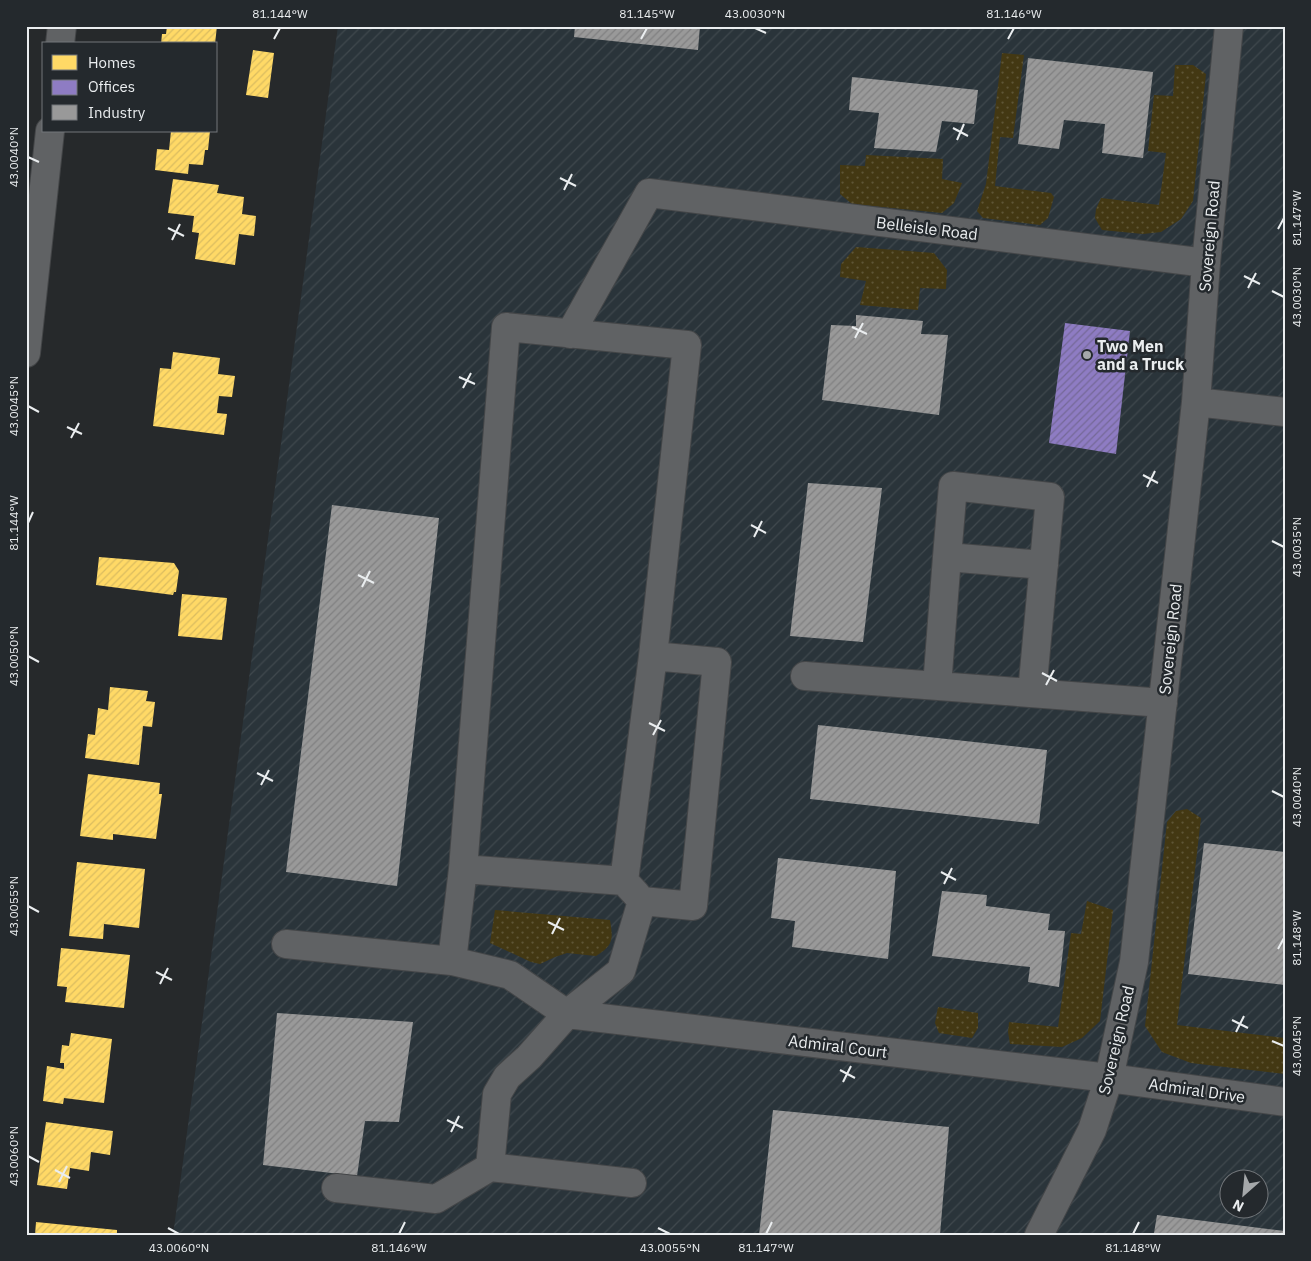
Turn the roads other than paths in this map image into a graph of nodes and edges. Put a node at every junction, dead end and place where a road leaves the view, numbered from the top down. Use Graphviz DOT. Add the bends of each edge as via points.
graph roads {
  1 [pos="62,26"];
  2 [pos="1229,26"];
  3 [pos="60,42"];
  4 [pos="50,132"];
  5 [pos="1206,263"];
  6 [pos="570,334"];
  7 [pos="26,353"];
  8 [pos="1196,402"];
  9 [pos="1285,412"];
  10 [pos="947,557"];
  11 [pos="1044,565"];
  12 [pos="653,656"];
  13 [pos="805,676"];
  14 [pos="937,686"];
  15 [pos="1032,693"];
  16 [pos="1162,703"];
  17 [pos="463,869"];
  18 [pos="624,881"];
  19 [pos="642,901"];
  20 [pos="286,944"];
  21 [pos="452,961"];
  22 [pos="567,1014"];
  23 [pos="1109,1078"];
  24 [pos="1285,1102"];
  25 [pos="490,1167"];
  26 [pos="632,1183"];
  27 [pos="336,1188"];
  28 [pos="1039,1235"];
  1 -- 3 [label="street"];
  2 -- 5 [label="street, Sovereign Road"];
  4 -- 7 [label="street"];
  5 -- 6 [label="street, Belleisle Road" via="649,193"];
  5 -- 8 [label="street, Sovereign Road"];
  6 -- 12 [label="street" via="687,345"];
  6 -- 17 [label="street" via="506,327"];
  8 -- 9 [label="street"];
  8 -- 16 [label="street, Sovereign Road"];
  10 -- 11 [label="street"];
  10 -- 11 [label="street" via="954,486 1050,497"];
  10 -- 14 [label="street"];
  11 -- 15 [label="street"];
  12 -- 18 [label="street"];
  12 -- 19 [label="street" via="717,662 693,906"];
  13 -- 14 [label="street"];
  14 -- 15 [label="street"];
  15 -- 16 [label="street"];
  16 -- 23 [label="street, Sovereign Road" via="1134,962"];
  17 -- 18 [label="street"];
  17 -- 21 [label="street"];
  18 -- 19 [label="street"];
  19 -- 22 [label="street" via="621,970"];
  20 -- 21 [label="street"];
  21 -- 22 [label="street" via="510,974"];
  22 -- 23 [label="street, Admiral Court"];
  22 -- 25 [label="street" via="507,1077 497,1094"];
  23 -- 24 [label="street, Admiral Drive"];
  23 -- 28 [label="street, Sovereign Road" via="1092,1130"];
  25 -- 26 [label="street"];
  25 -- 27 [label="street" via="436,1199"];
}
